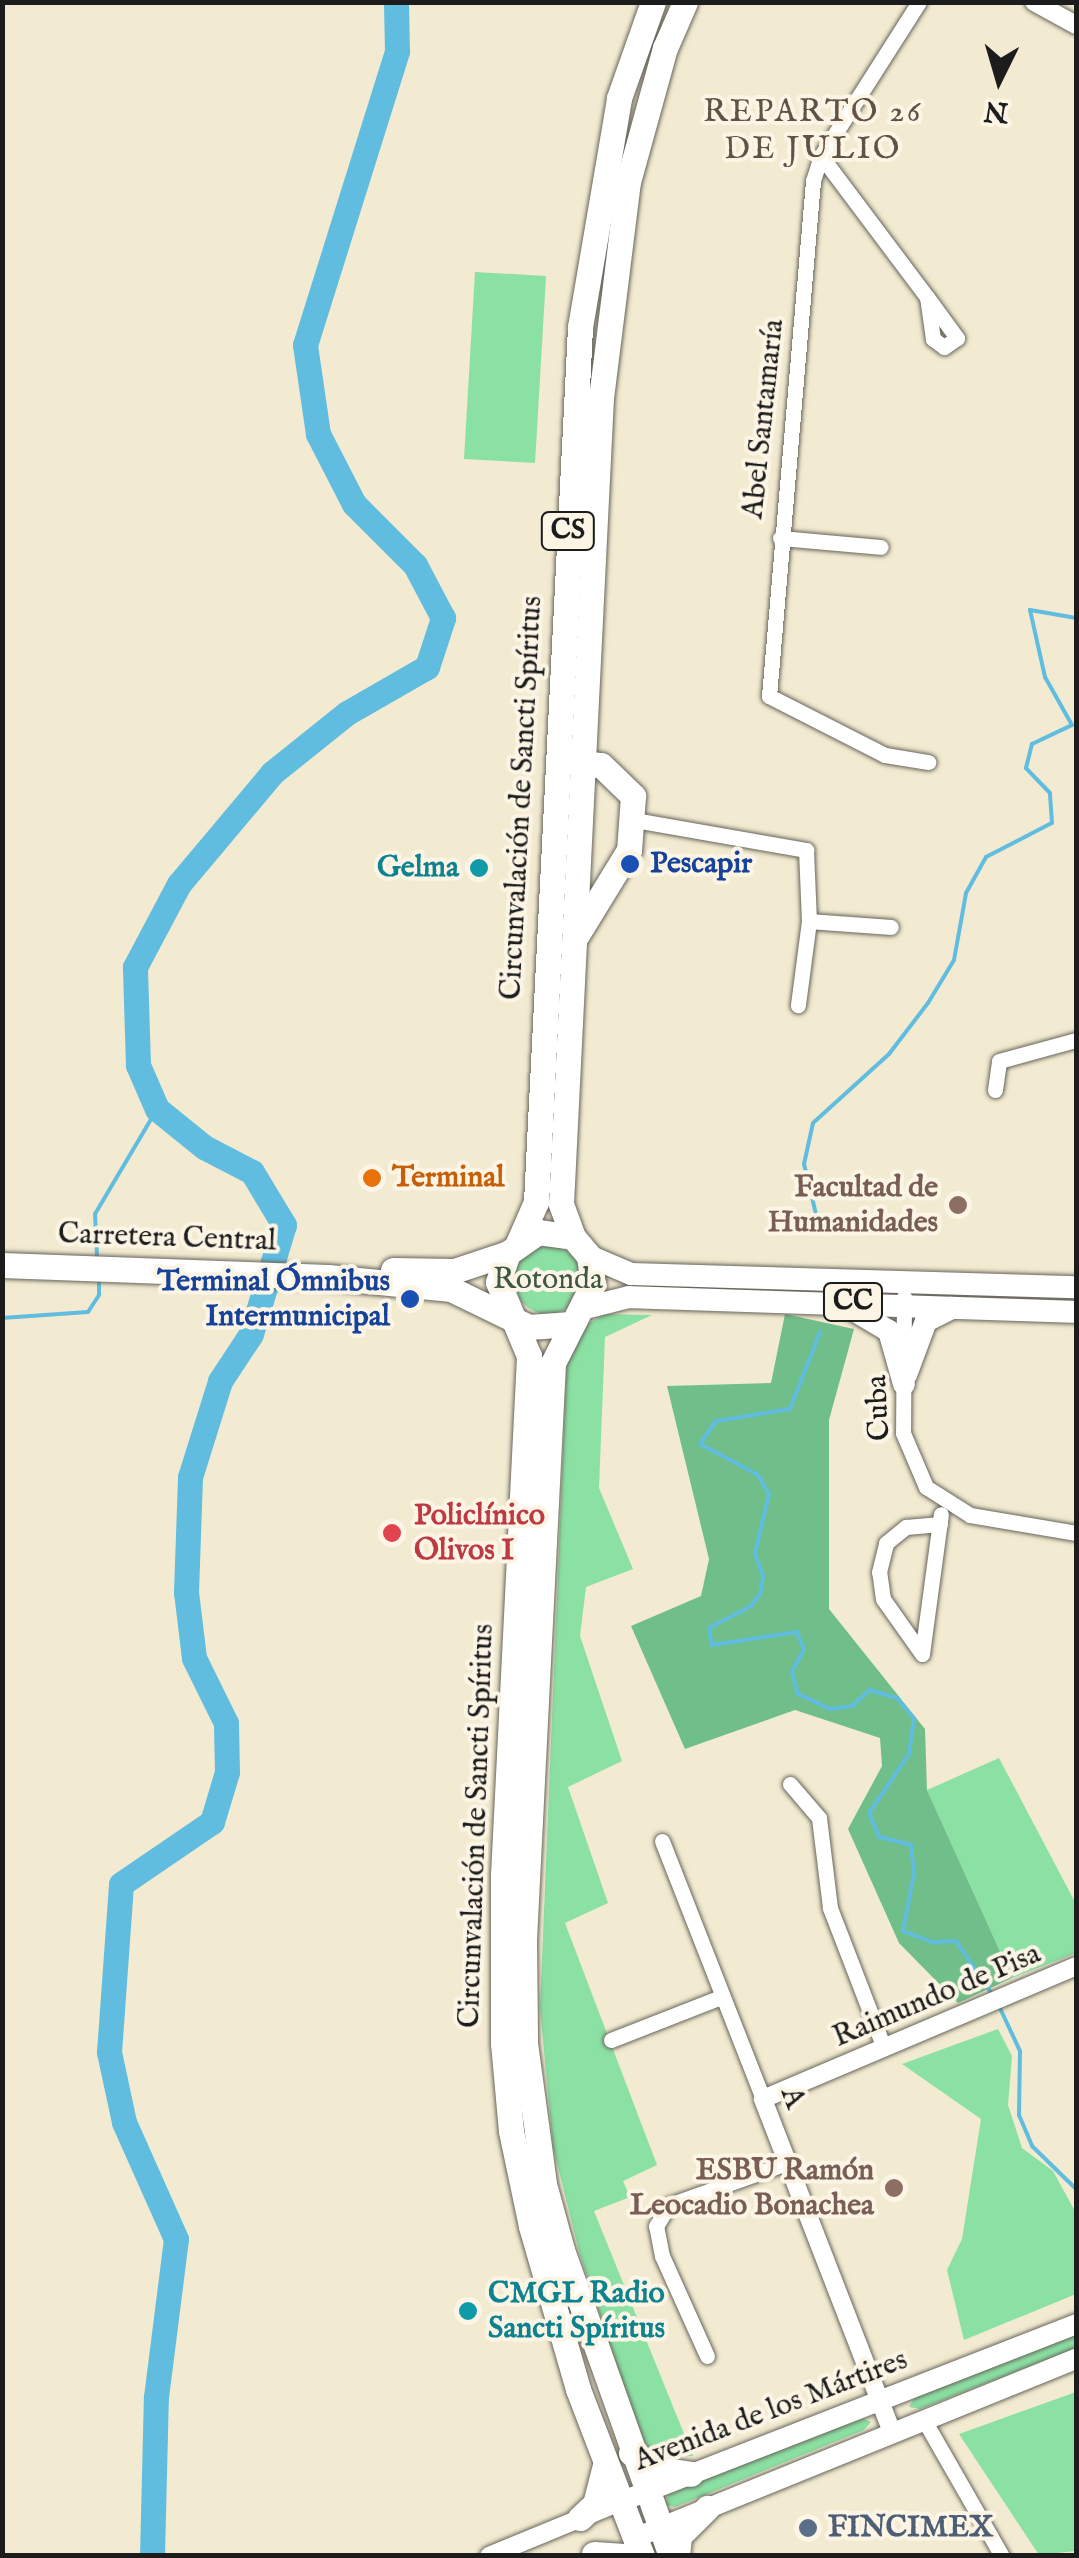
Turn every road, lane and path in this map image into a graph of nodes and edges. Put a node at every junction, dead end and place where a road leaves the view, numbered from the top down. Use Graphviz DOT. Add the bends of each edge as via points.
graph roads {
  1 [pos="654,2"];
  2 [pos="685,2"];
  3 [pos="919,2"];
  4 [pos="1034,2"];
  5 [pos="1076,25"];
  6 [pos="821,156"];
  7 [pos="927,298"];
  8 [pos="780,538"];
  9 [pos="881,547"];
  10 [pos="557,761"];
  11 [pos="583,762"];
  12 [pos="928,762"];
  13 [pos="634,820"];
  14 [pos="809,921"];
  15 [pos="891,926"];
  16 [pos="574,939"];
  17 [pos="798,1005"];
  18 [pos="1076,1040"];
  19 [pos="568,1060"];
  20 [pos="542,1069"];
  21 [pos="995,1090"];
  22 [pos="581,1247"];
  23 [pos="513,1248"];
  24 [pos="2,1265"];
  25 [pos="328,1276"];
  26 [pos="1076,1287"];
  27 [pos="904,1292"];
  28 [pos="824,1301"];
  29 [pos="960,1306"];
  30 [pos="1076,1312"];
  31 [pos="578,1316"];
  32 [pos="516,1320"];
  33 [pos="904,1384"];
  34 [pos="942,1502"];
  35 [pos="940,1524"];
  36 [pos="1076,1533"];
  37 [pos="790,1784"];
  38 [pos="662,1841"];
  39 [pos="1076,1966"];
  40 [pos="721,1997"];
  41 [pos="612,2040"];
  42 [pos="884,2048"];
  43 [pos="763,2099"];
  44 [pos="787,2162"];
  45 [pos="1076,2324"];
  46 [pos="707,2356"];
  47 [pos="1076,2359"];
  48 [pos="879,2400"];
  49 [pos="924,2420"];
  50 [pos="892,2432"];
  51 [pos="631,2453"];
  52 [pos="605,2465"];
  53 [pos="691,2474"];
  54 [pos="646,2492"];
  55 [pos="620,2502"];
  56 [pos="706,2508"];
  57 [pos="580,2518"];
  58 [pos="660,2528"];
  59 [pos="634,2550"];
  60 [pos="592,2555"];
  61 [pos="489,2556"];
  62 [pos="674,2556"];
  63 [pos="1002,2556"];
  1 -- 10 [label="highway, Circunvalación de Sancti Spíritus / CS" via="619,98 580,328"];
  2 -- 11 [label="highway, Circunvalación de Sancti Spíritus / CS" via="665,48 618,238 602,398"];
  3 -- 6 [label="street, Abel Santamaría"];
  4 -- 5 [label="street"];
  6 -- 7 [label="street"];
  6 -- 8 [label="street, Abel Santamaría" via="813,180"];
  8 -- 9 [label="street"];
  8 -- 12 [label="street, Abel Santamaría" via="768,696 885,756"];
  10 -- 11 [label="highway"];
  10 -- 20 [label="highway, Circunvalación de Sancti Spíritus / CS"];
  11 -- 13 [label="highway" via="622,778 633,796"];
  11 -- 16 [label="highway, Circunvalación de Sancti Spíritus / CS"];
  13 -- 14 [label="street" via="806,850"];
  13 -- 16 [label="highway" via="629,850"];
  14 -- 15 [label="street"];
  14 -- 17 [label="street"];
  16 -- 19 [label="highway, Circunvalación de Sancti Spíritus / CS"];
  18 -- 21 [label="street" via="999,1061"];
  19 -- 20 [label="highway"];
  19 -- 22 [label="highway, Circunvalación de Sancti Spíritus / CS" via="561,1204"];
  20 -- 23 [label="highway, Circunvalación de Sancti Spíritus / CS" via="536,1202"];
  22 -- 23 [label="highway, CC" via="538,1232"];
  22 -- 27 [label="main road, CC" via="631,1274"];
  22 -- 31 [label="highway" via="593,1284"];
  23 -- 25 [label="highway, CC" via="454,1271 368,1269"];
  23 -- 32 [label="highway" via="498,1282"];
  24 -- 25 [label="highway, Carretera Central / CC"];
  25 -- 32 [label="highway, CC" via="451,1289"];
  26 -- 27 [label="main road, CC"];
  27 -- 28 [label="main road, CC"];
  27 -- 29 [label="main road, CC"];
  27 -- 33 [label="street, Cuba"];
  28 -- 31 [label="main road, CC" via="629,1297"];
  28 -- 33 [label="main road" via="872,1316 889,1331"];
  29 -- 30 [label="main road, CC"];
  29 -- 33 [label="main road" via="926,1321"];
  31 -- 32 [label="highway, CC" via="541,1330"];
  31 -- 51 [label="highway, Circunvalación de Sancti Spíritus" via="553,1363 524,1940 525,2043 544,2184"];
  32 -- 52 [label="highway, Circunvalación de Sancti Spíritus" via="528,1356 503,1875 503,2043 511,2131 531,2226"];
  33 -- 34 [label="street, Cuba" via="903,1433 913,1465"];
  34 -- 35 [label="street"];
  34 -- 36 [label="street" via="986,1519"];
  35 -- 35 [label="street" via="906,1526 886,1543 879,1572 883,1598 922,1654"];
  37 -- 42 [label="street" via="819,1818 830,1908"];
  38 -- 40 [label="street, A"];
  39 -- 42 [label="street, Raimundo de Pisa"];
  40 -- 41 [label="street"];
  40 -- 43 [label="street, A"];
  42 -- 43 [label="street, Raimundo de Pisa"];
  43 -- 44 [label="street, A"];
  44 -- 46 [label="street" via="669,2205 656,2226 662,2256"];
  44 -- 48 [label="street, A"];
  45 -- 48 [label="main road, Avenida de los Mártires"];
  47 -- 49 [label="main road, Avenida de los Mártires"];
  48 -- 50 [label="street, A"];
  48 -- 53 [label="main road, Avenida de los Mártires"];
  49 -- 50 [label="main road, Avenida de los Mártires"];
  49 -- 63 [label="street"];
  50 -- 56 [label="main road, Avenida de los Mártires"];
  51 -- 53 [label="highway" via="664,2470"];
  51 -- 54 [label="highway, Circunvalación de Sancti Spíritus"];
  52 -- 55 [label="highway, Circunvalación de Sancti Spíritus"];
  52 -- 57 [label="highway" via="595,2504"];
  53 -- 54 [label="main road, Avenida de los Mártires"];
  54 -- 55 [label="main road, Avenida de los Mártires"];
  54 -- 58 [label="highway, Circunvalación de Sancti Spíritus"];
  55 -- 57 [label="street, Avenida de los Mártires"];
  55 -- 59 [label="highway, Circunvalación de Sancti Spíritus"];
  56 -- 58 [label="main road, Avenida de los Mártires"];
  56 -- 62 [label="highway" via="680,2536"];
  57 -- 61 [label="street, Avenida de los Mártires"];
  58 -- 59 [label="main road, Avenida de los Mártires"];
  58 -- 62 [label="highway, Circunvalación de Sancti Spíritus"];
  59 -- 60 [label="highway"];
}
